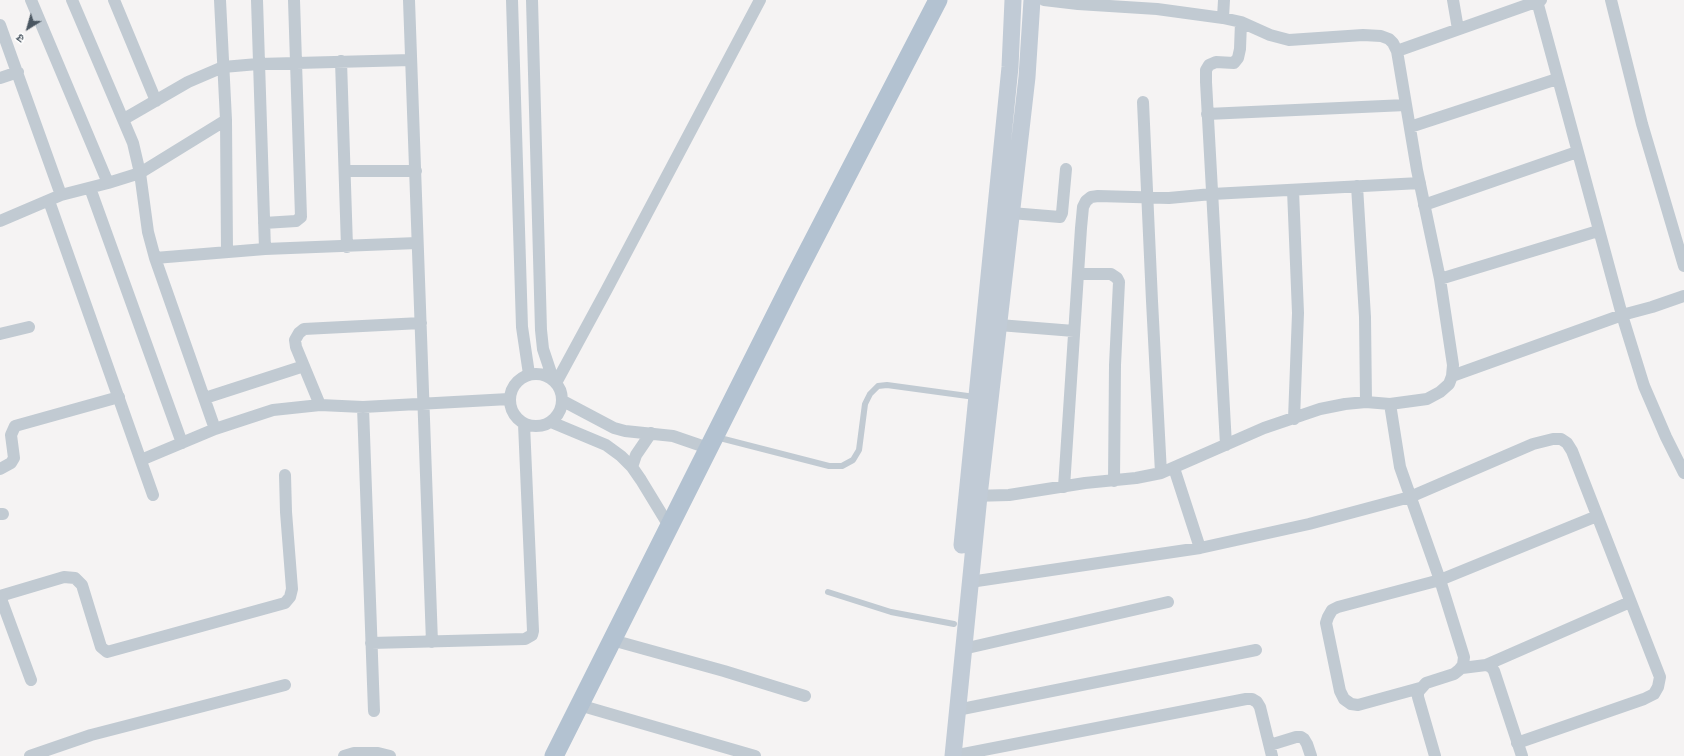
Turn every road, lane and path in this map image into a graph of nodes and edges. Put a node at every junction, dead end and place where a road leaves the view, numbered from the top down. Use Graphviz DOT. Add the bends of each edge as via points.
graph roads {
  1 [pos="31,0"];
  2 [pos="72,0"];
  3 [pos="114,0"];
  4 [pos="220,0"];
  5 [pos="257,0"];
  6 [pos="294,0"];
  7 [pos="409,0"];
  8 [pos="512,0"];
  9 [pos="532,0"];
  10 [pos="760,0"];
  11 [pos="938,0"];
  12 [pos="1013,0"];
  13 [pos="1032,0"];
  14 [pos="1044,0"];
  15 [pos="1224,0"];
  16 [pos="1453,0"];
  17 [pos="1611,0"];
  18 [pos="1539,1"];
  19 [pos="1223,18"];
  20 [pos="1241,22"];
  21 [pos="0,25"];
  22 [pos="1458,29"];
  23 [pos="1397,51"];
  24 [pos="411,60"];
  25 [pos="341,61"];
  26 [pos="296,62"];
  27 [pos="258,64"];
  28 [pos="223,67"];
  29 [pos="18,72"];
  30 [pos="0,78"];
  31 [pos="1557,79"];
  32 [pos="156,101"];
  33 [pos="1143,102"];
  34 [pos="1406,105"];
  35 [pos="1208,114"];
  36 [pos="124,119"];
  37 [pos="226,120"];
  38 [pos="1410,128"];
  39 [pos="1577,152"];
  40 [pos="1066,170"];
  41 [pos="345,171"];
  42 [pos="416,171"];
  43 [pos="140,172"];
  44 [pos="108,183"];
  45 [pos="1420,183"];
  46 [pos="1357,186"];
  47 [pos="90,188"];
  48 [pos="1293,190"];
  49 [pos="1212,194"];
  50 [pos="61,195"];
  51 [pos="1147,197"];
  52 [pos="49,200"];
  53 [pos="1424,205"];
  54 [pos="1011,213"];
  55 [pos="0,221"];
  56 [pos="264,223"];
  57 [pos="1598,230"];
  58 [pos="417,243"];
  59 [pos="347,247"];
  60 [pos="265,249"];
  61 [pos="227,252"];
  62 [pos="155,258"];
  63 [pos="1684,266"];
  64 [pos="1078,274"];
  65 [pos="1440,279"];
  66 [pos="1684,296"];
  67 [pos="1622,315"];
  68 [pos="421,323"];
  69 [pos="999,325"];
  70 [pos="29,327"];
  71 [pos="1074,331"];
  72 [pos="0,334"];
  73 [pos="304,366"];
  74 [pos="529,374"];
  75 [pos="1452,376"];
  76 [pos="554,381"];
  77 [pos="119,397"];
  78 [pos="977,397"];
  79 [pos="205,398"];
  80 [pos="509,399"];
  81 [pos="563,401"];
  82 [pos="1366,402"];
  83 [pos="424,404"];
  84 [pos="1390,404"];
  85 [pos="320,405"];
  86 [pos="363,407"];
  87 [pos="1294,419"];
  88 [pos="551,422"];
  89 [pos="524,424"];
  90 [pos="215,429"];
  91 [pos="652,433"];
  92 [pos="711,442"];
  93 [pos="182,443"];
  94 [pos="1226,444"];
  95 [pos="141,460"];
  96 [pos="632,467"];
  97 [pos="1174,468"];
  98 [pos="0,469"];
  99 [pos="1161,473"];
  100 [pos="1684,473"];
  101 [pos="285,475"];
  102 [pos="1114,481"];
  103 [pos="1064,487"];
  104 [pos="153,495"];
  105 [pos="973,496"];
  106 [pos="1410,497"];
  107 [pos="1597,516"];
  108 [pos="669,526"];
  109 [pos="1200,548"];
  110 [pos="1440,580"];
  111 [pos="970,582"];
  112 [pos="828,592"];
  113 [pos="0,596"];
  114 [pos="1168,602"];
  115 [pos="1630,602"];
  116 [pos="954,624"];
  117 [pos="612,640"];
  118 [pos="432,642"];
  119 [pos="371,643"];
  120 [pos="963,649"];
  121 [pos="1256,650"];
  122 [pos="1486,665"];
  123 [pos="1462,668"];
  124 [pos="31,680"];
  125 [pos="285,685"];
  126 [pos="1420,688"];
  127 [pos="805,696"];
  128 [pos="579,705"];
  129 [pos="957,710"];
  130 [pos="374,711"];
  131 [pos="1518,743"];
  132 [pos="1271,751"];
  133 [pos="30,756"];
  134 [pos="344,756"];
  135 [pos="390,756"];
  136 [pos="554,756"];
  137 [pos="755,756"];
  138 [pos="941,756"];
  139 [pos="952,756"];
  140 [pos="1311,756"];
  141 [pos="1435,756"];
  142 [pos="1522,756"];
  1 -- 44 [label="street"];
  2 -- 36 [label="street"];
  3 -- 32 [label="street"];
  4 -- 28 [label="street"];
  5 -- 27 [label="street"];
  6 -- 26 [label="street"];
  7 -- 24 [label="street"];
  8 -- 74 [label="street" via="522,327"];
  9 -- 76 [label="street" via="541,330 546,361"];
  10 -- 76 [label="street" via="607,289"];
  11 -- 92 [label="main road"];
  12 -- 78 [label="street" via="1010,67"];
  13 -- 54 [label="street" via="1027,77"];
  14 -- 19 [label="street" via="1157,9"];
  15 -- 19 [label="street"];
  16 -- 22 [label="street"];
  17 -- 63 [label="street" via="1642,124"];
  18 -- 22 [label="street"];
  18 -- 31 [label="street"];
  19 -- 20 [label="street"];
  20 -- 23 [label="street" via="1289,40 1381,36 1389,39"];
  20 -- 35 [label="street" via="1238,58 1234,63 1216,62 1209,65 1206,70"];
  21 -- 29 [label="street"];
  22 -- 23 [label="street"];
  23 -- 34 [label="street"];
  24 -- 25 [label="street"];
  24 -- 42 [label="street"];
  25 -- 26 [label="street"];
  25 -- 41 [label="street"];
  26 -- 27 [label="street"];
  26 -- 56 [label="street" via="301,217 296,221"];
  27 -- 28 [label="street"];
  27 -- 56 [label="street"];
  28 -- 32 [label="street" via="188,82"];
  28 -- 37 [label="street"];
  29 -- 30 [label="street"];
  29 -- 50 [label="street"];
  31 -- 38 [label="street"];
  31 -- 39 [label="street"];
  32 -- 36 [label="street"];
  33 -- 51 [label="street"];
  34 -- 35 [label="street"];
  34 -- 38 [label="street"];
  35 -- 49 [label="street"];
  36 -- 43 [label="street"];
  37 -- 43 [label="street"];
  37 -- 61 [label="street"];
  38 -- 45 [label="street"];
  39 -- 53 [label="street"];
  39 -- 57 [label="street"];
  40 -- 54 [label="street" via="1060,217"];
  41 -- 42 [label="street"];
  41 -- 59 [label="street"];
  42 -- 58 [label="street"];
  43 -- 44 [label="street"];
  43 -- 62 [label="street" via="148,232"];
  44 -- 47 [label="street"];
  45 -- 46 [label="street"];
  45 -- 53 [label="street"];
  46 -- 48 [label="street"];
  46 -- 82 [label="street" via="1365,317"];
  47 -- 50 [label="street"];
  47 -- 93 [label="street"];
  48 -- 49 [label="street"];
  48 -- 87 [label="street" via="1298,313"];
  49 -- 51 [label="street" via="1190,198"];
  49 -- 94 [label="street"];
  50 -- 52 [label="street"];
  51 -- 64 [label="street" via="1098,196 1086,201 1083,207"];
  51 -- 99 [label="street"];
  52 -- 55 [label="street"];
  52 -- 77 [label="street"];
  53 -- 65 [label="street"];
  54 -- 69 [label="street"];
  56 -- 60 [label="street"];
  57 -- 65 [label="street"];
  57 -- 67 [label="street"];
  58 -- 59 [label="street"];
  58 -- 68 [label="street"];
  59 -- 60 [label="street"];
  60 -- 61 [label="street"];
  61 -- 62 [label="street"];
  62 -- 79 [label="street"];
  64 -- 71 [label="street"];
  64 -- 102 [label="street" via="1111,274 1119,282"];
  65 -- 75 [label="street" via="1453,365"];
  66 -- 67 [label="street"];
  67 -- 75 [label="street"];
  67 -- 100 [label="street" via="1644,386"];
  68 -- 73 [label="street" via="304,329 298,333 295,340"];
  68 -- 83 [label="street"];
  69 -- 71 [label="street"];
  69 -- 105 [label="street"];
  70 -- 72 [label="street"];
  71 -- 103 [label="street"];
  73 -- 79 [label="street"];
  73 -- 85 [label="street"];
  74 -- 76 [label="street" via="546,375"];
  74 -- 80 [label="street" via="515,383"];
  75 -- 84 [label="street" via="1440,392 1427,399"];
  76 -- 81 [label="street" via="562,393"];
  77 -- 95 [label="street"];
  77 -- 98 [label="street" via="15,426 11,435 14,458 11,463"];
  78 -- 92 [label="lane" via="878,386 865,404 859,450 853,460 842,466 829,466"];
  78 -- 105 [label="street"];
  79 -- 90 [label="street"];
  80 -- 83 [label="street"];
  80 -- 89 [label="street" via="514,415"];
  81 -- 88 [label="street" via="557,416"];
  81 -- 91 [label="street" via="614,428"];
  82 -- 84 [label="street"];
  82 -- 87 [label="street" via="1320,409"];
  83 -- 86 [label="street"];
  83 -- 118 [label="street"];
  84 -- 106 [label="street" via="1400,467"];
  85 -- 86 [label="street"];
  85 -- 90 [label="street" via="273,410"];
  86 -- 119 [label="street"];
  87 -- 94 [label="street"];
  88 -- 89 [label="street" via="536,427"];
  88 -- 96 [label="street" via="606,446"];
  89 -- 118 [label="street" via="532,635 525,639"];
  90 -- 93 [label="street"];
  91 -- 92 [label="street"];
  91 -- 96 [label="street" via="636,455"];
  92 -- 108 [label="main road"];
  93 -- 95 [label="street"];
  94 -- 97 [label="street"];
  95 -- 104 [label="street"];
  96 -- 108 [label="street"];
  97 -- 99 [label="street"];
  97 -- 109 [label="street"];
  99 -- 102 [label="street"];
  101 -- 113 [label="street" via="292,589 285,603 107,652 100,647 82,585 75,578 64,577"];
  102 -- 103 [label="street"];
  103 -- 105 [label="street" via="1009,495"];
  105 -- 111 [label="street"];
  105 -- 116 [label="street"];
  106 -- 107 [label="street" via="1533,444 1561,439 1572,450"];
  106 -- 109 [label="street" via="1309,524"];
  106 -- 110 [label="street"];
  107 -- 110 [label="street"];
  107 -- 115 [label="street"];
  108 -- 117 [label="main road"];
  109 -- 111 [label="street"];
  110 -- 123 [label="street" via="1464,657"];
  110 -- 126 [label="street" via="1338,607 1332,610 1326,623 1340,690 1344,699 1351,704 1358,705"];
  111 -- 120 [label="street"];
  112 -- 116 [label="lane" via="890,612"];
  113 -- 124 [label="street"];
  114 -- 120 [label="street"];
  115 -- 122 [label="street"];
  115 -- 131 [label="street" via="1660,677 1654,694 1644,700"];
  116 -- 138 [label="street"];
  117 -- 127 [label="street"];
  117 -- 128 [label="main road"];
  118 -- 119 [label="street"];
  119 -- 130 [label="street"];
  120 -- 129 [label="street"];
  121 -- 129 [label="street"];
  122 -- 123 [label="street"];
  122 -- 131 [label="street" via="1491,667 1496,675"];
  123 -- 126 [label="street"];
  125 -- 133 [label="street" via="91,735"];
  126 -- 141 [label="street" via="1418,697"];
  128 -- 136 [label="main road"];
  128 -- 137 [label="street"];
  129 -- 139 [label="street"];
  131 -- 142 [label="street"];
  132 -- 139 [label="street" via="1260,707 1257,702 1246,700"];
  132 -- 140 [label="street" via="1296,737 1301,737 1307,744"];
  134 -- 135 [label="street" via="354,753"];
}
